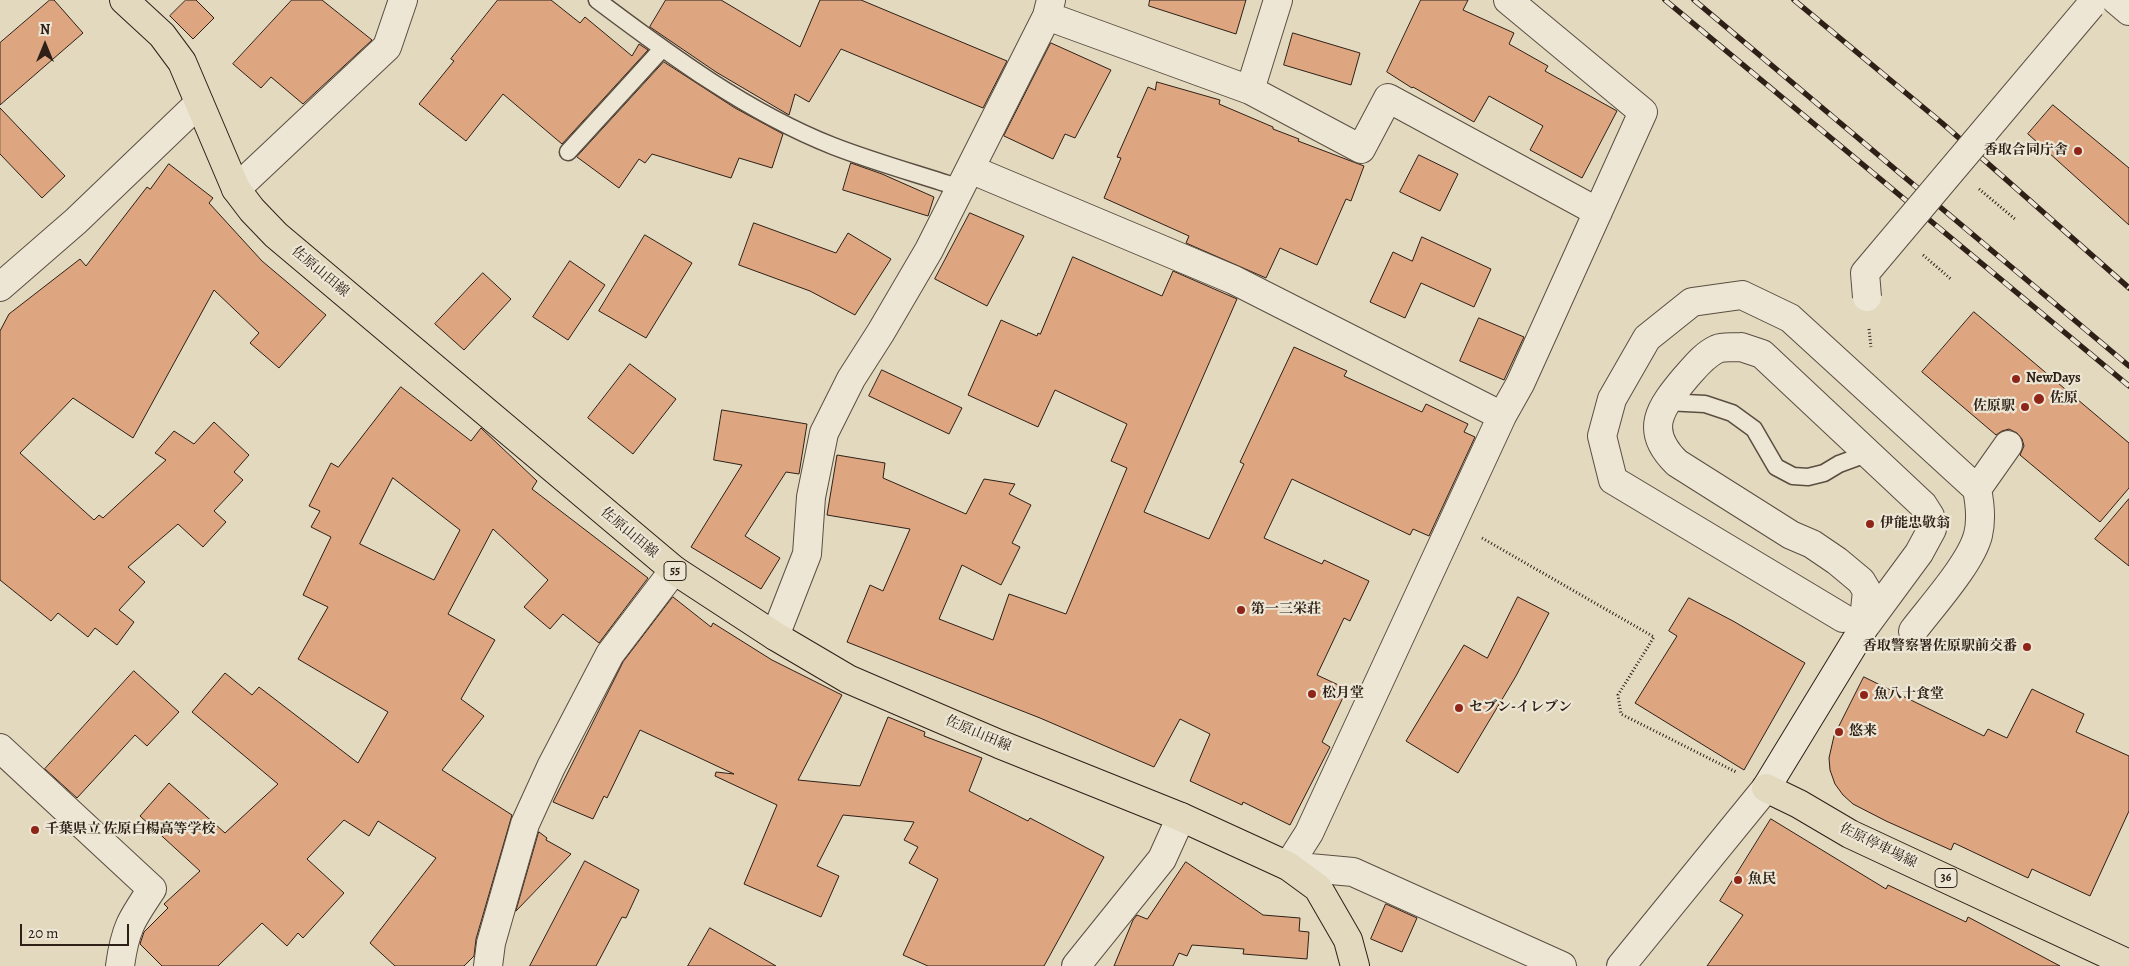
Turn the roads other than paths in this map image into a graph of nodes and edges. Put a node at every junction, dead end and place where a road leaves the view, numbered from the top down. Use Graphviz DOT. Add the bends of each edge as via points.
graph roads {
  1 [pos="124,0"];
  2 [pos="403,0"];
  3 [pos="597,0"];
  4 [pos="1278,0"];
  5 [pos="1508,0"];
  6 [pos="2103,2"];
  7 [pos="1049,8"];
  8 [pos="2129,11"];
  9 [pos="662,49"];
  10 [pos="1250,90"];
  11 [pos="199,103"];
  12 [pos="568,152"];
  13 [pos="965,178"];
  14 [pos="236,188"];
  15 [pos="1598,212"];
  16 [pos="0,287"];
  17 [pos="1867,297"];
  18 [pos="1666,402"];
  19 [pos="1502,416"];
  20 [pos="2008,445"];
  21 [pos="1869,453"];
  22 [pos="1977,489"];
  23 [pos="1837,561"];
  24 [pos="1912,562"];
  25 [pos="674,570"];
  26 [pos="1853,624"];
  27 [pos="1913,631"];
  28 [pos="775,636"];
  29 [pos="0,748"];
  30 [pos="1766,788"];
  31 [pos="1181,818"];
  32 [pos="1288,866"];
  33 [pos="2129,964"];
  34 [pos="120,966"];
  35 [pos="488,966"];
  36 [pos="1076,966"];
  37 [pos="1355,966"];
  38 [pos="1562,966"];
  39 [pos="1621,966"];
  1 -- 11 [label="main road, 佐原山田線 / 55" via="162,35 182,62"];
  2 -- 14 [label="street" via="387,46"];
  3 -- 9 [label="lane"];
  4 -- 10 [label="street"];
  5 -- 15 [label="street" via="1643,112"];
  6 -- 8 [label="street"];
  6 -- 17 [label="street, bridge" via="1865,273"];
  7 -- 10 [label="street"];
  7 -- 13 [label="street"];
  9 -- 12 [label="lane"];
  9 -- 13 [label="lane" via="751,106 832,146"];
  10 -- 15 [label="street" via="1361,149 1388,98"];
  11 -- 14 [label="main road, 佐原山田線 / 55"];
  11 -- 16 [label="street" via="76,221"];
  13 -- 19 [label="street" via="1234,280"];
  13 -- 28 [label="street" via="929,250 851,380 824,433 811,497 807,554"];
  14 -- 25 [label="main road, 佐原山田線 / 55" via="276,235"];
  15 -- 19 [label="street" via="1520,384"];
  18 -- 21 [label="lane" via="1705,404 1732,413 1754,429 1776,467 1793,476 1824,473"];
  18 -- 21 [label="street" via="1701,360 1719,348 1740,347 1762,354"];
  18 -- 23 [label="street" via="1658,417 1659,439 1664,451 1677,463"];
  19 -- 32 [label="street" via="1309,833"];
  20 -- 22 [label="street"];
  21 -- 24 [label="street" via="1923,504 1930,516 1932,529"];
  22 -- 26 [label="street" via="1870,382 1790,318 1742,295 1692,302 1647,338 1612,399 1602,436 1613,480"];
  22 -- 27 [label="street" via="1981,509 1978,536 1968,557"];
  23 -- 24 [label="street" via="1876,573 1888,572"];
  23 -- 26 [label="street" via="1862,581 1867,591"];
  24 -- 26 [label="street"];
  25 -- 28 [label="main road, 佐原山田線 / 55"];
  25 -- 35 [label="street" via="610,654 551,767 525,824 491,943"];
  26 -- 30 [label="street"];
  28 -- 31 [label="main road, 佐原山田線 / 55" via="848,678"];
  29 -- 34 [label="street" via="152,889 131,920"];
  30 -- 33 [label="main road, 佐原停車場線 / 36" via="1850,834"];
  30 -- 39 [label="street"];
  31 -- 32 [label="main road, 佐原山田線 / 55"];
  31 -- 36 [label="street" via="1162,859"];
  32 -- 37 [label="main road, 佐原山田線 / 55" via="1318,888 1348,940"];
  32 -- 38 [label="street" via="1353,872"];
}
